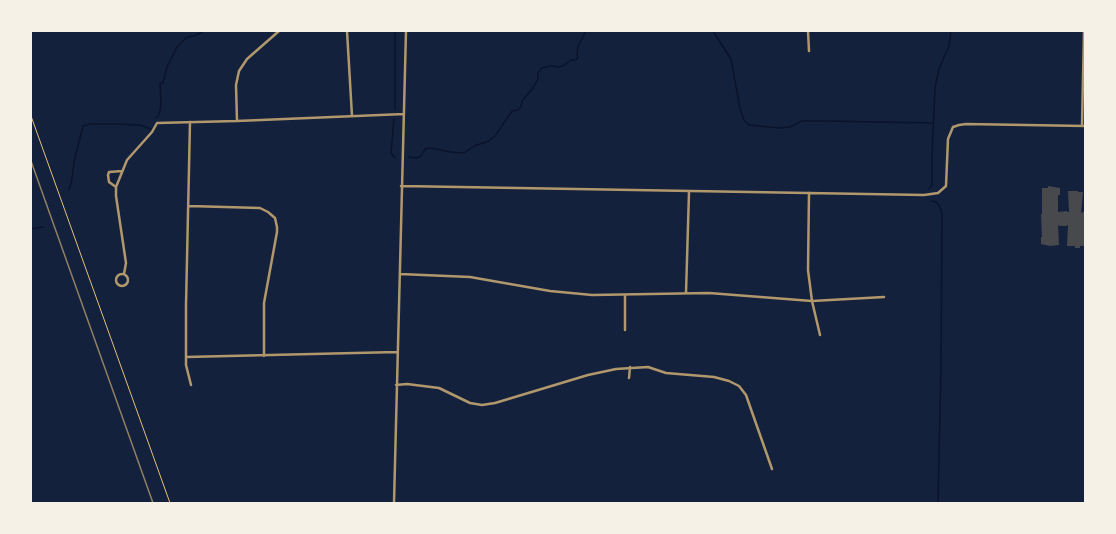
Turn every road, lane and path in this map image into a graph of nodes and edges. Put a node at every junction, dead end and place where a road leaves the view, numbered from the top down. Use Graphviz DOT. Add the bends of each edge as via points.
graph roads {
  1 [pos="280,31"];
  2 [pos="347,31"];
  3 [pos="406,31"];
  4 [pos="808,31"];
  5 [pos="1084,31"];
  6 [pos="809,51"];
  7 [pos="1084,57"];
  8 [pos="1083,107"];
  9 [pos="1085,111"];
  10 [pos="404,114"];
  11 [pos="31,116"];
  12 [pos="352,116"];
  13 [pos="237,121"];
  14 [pos="190,122"];
  15 [pos="1084,126"];
  16 [pos="122,171"];
  17 [pos="401,186"];
  18 [pos="116,187"];
  19 [pos="689,192"];
  20 [pos="809,193"];
  21 [pos="189,206"];
  22 [pos="124,274"];
  23 [pos="400,274"];
  24 [pos="686,293"];
  25 [pos="625,295"];
  26 [pos="884,297"];
  27 [pos="812,301"];
  28 [pos="625,330"];
  29 [pos="820,335"];
  30 [pos="397,352"];
  31 [pos="264,356"];
  32 [pos="186,357"];
  33 [pos="630,367"];
  34 [pos="629,378"];
  35 [pos="191,385"];
  36 [pos="396,385"];
  37 [pos="772,468"];
  38 [pos="170,503"];
  39 [pos="394,503"];
  1 -- 13 [label="street" via="247,59 239,71 236,85"];
  2 -- 12 [label="street"];
  3 -- 10 [label="street"];
  4 -- 6 [label="street"];
  5 -- 7 [label="street"];
  7 -- 8 [label="street"];
  8 -- 9 [label="street"];
  8 -- 15 [label="street"];
  10 -- 12 [label="street"];
  10 -- 17 [label="street"];
  11 -- 38 [label="path"];
  12 -- 13 [label="street"];
  13 -- 14 [label="street"];
  14 -- 16 [label="street" via="157,123 131,154"];
  14 -- 21 [label="street"];
  15 -- 20 [label="street" via="959,125 953,127 948,139 946,186 938,193"];
  16 -- 18 [label="street"];
  16 -- 18 [label="street" via="109,172 109,182"];
  17 -- 19 [label="street"];
  17 -- 23 [label="street"];
  18 -- 22 [label="street" via="126,263"];
  19 -- 20 [label="street"];
  19 -- 24 [label="street"];
  20 -- 27 [label="street" via="808,270"];
  21 -- 31 [label="street" via="260,208 275,218 277,232 264,303"];
  21 -- 32 [label="street"];
  22 -- 22 [label="street" via="128,282 121,286 116,282 116,278"];
  23 -- 25 [label="street" via="470,277 570,293"];
  23 -- 30 [label="street"];
  24 -- 25 [label="street"];
  24 -- 27 [label="street"];
  25 -- 28 [label="street"];
  26 -- 27 [label="street"];
  27 -- 29 [label="street"];
  30 -- 31 [label="street"];
  30 -- 36 [label="street"];
  31 -- 32 [label="street"];
  32 -- 35 [label="street"];
  33 -- 34 [label="street"];
  33 -- 36 [label="street" via="588,375 482,405 470,403 439,388"];
  33 -- 37 [label="street" via="648,367 666,373 714,376 739,386 746,395"];
  36 -- 39 [label="street"];
}
